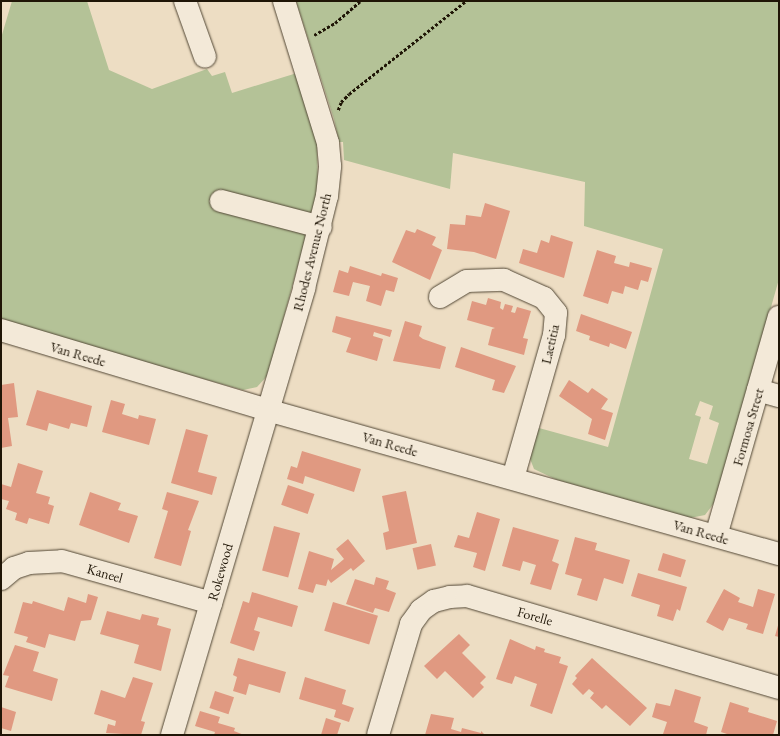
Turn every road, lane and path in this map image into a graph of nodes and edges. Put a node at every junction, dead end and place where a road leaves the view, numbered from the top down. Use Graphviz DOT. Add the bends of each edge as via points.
graph roads {
  1 [pos="185,1"];
  2 [pos="284,1"];
  3 [pos="360,1"];
  4 [pos="466,1"];
  5 [pos="298,44"];
  6 [pos="205,57"];
  7 [pos="338,112"];
  8 [pos="221,201"];
  9 [pos="321,227"];
  10 [pos="440,297"];
  11 [pos="779,317"];
  12 [pos="1,330"];
  13 [pos="758,390"];
  14 [pos="779,396"];
  15 [pos="267,410"];
  16 [pos="512,478"];
  17 [pos="716,536"];
  18 [pos="779,554"];
  19 [pos="1,579"];
  20 [pos="211,603"];
  21 [pos="779,688"];
  22 [pos="172,735"];
  23 [pos="378,735"];
  1 -- 6 [label="street"];
  2 -- 5 [label="street, Rhodes Avenue North"];
  3 -- 5 [label="path" via="335,23"];
  4 -- 7 [label="path" via="349,94 341,102"];
  5 -- 9 [label="street, Rhodes Avenue North" via="328,144 330,166"];
  8 -- 9 [label="street"];
  9 -- 15 [label="street, Rhodes Avenue North"];
  10 -- 16 [label="street, Laetitia" via="467,281 504,280 544,298 556,313 554,335"];
  11 -- 13 [label="street, Formosa Street"];
  12 -- 15 [label="street, Van Reede"];
  13 -- 14 [label="street"];
  13 -- 17 [label="street, Formosa Street"];
  15 -- 16 [label="street, Van Reede"];
  15 -- 20 [label="street, Rokewood"];
  16 -- 17 [label="street, Van Reede"];
  17 -- 18 [label="street, Van Reede"];
  19 -- 20 [label="street, Kaneel" via="14,568 29,563 62,562"];
  20 -- 22 [label="street, Rokewood"];
  21 -- 23 [label="street, Forelle" via="467,596 450,596 434,601 421,610 411,624"];
}
